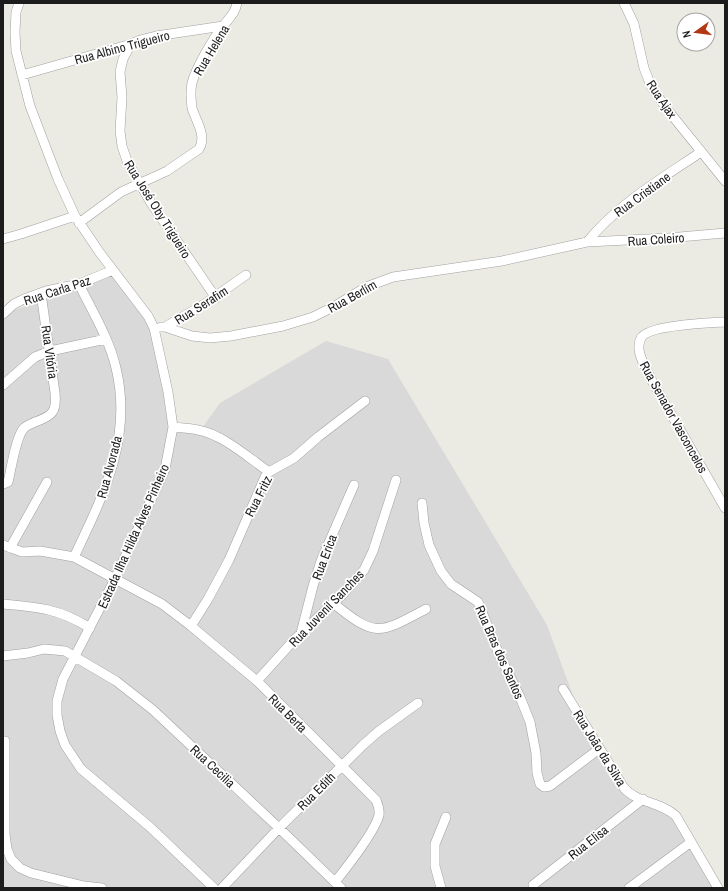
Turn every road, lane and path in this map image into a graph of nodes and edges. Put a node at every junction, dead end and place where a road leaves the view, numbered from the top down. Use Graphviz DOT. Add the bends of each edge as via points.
graph roads {
  1 [pos="19,3"];
  2 [pos="238,3"];
  3 [pos="624,3"];
  4 [pos="223,26"];
  5 [pos="131,44"];
  6 [pos="22,75"];
  7 [pos="702,152"];
  8 [pos="725,181"];
  9 [pos="140,184"];
  10 [pos="77,220"];
  11 [pos="725,233"];
  12 [pos="3,239"];
  13 [pos="587,242"];
  14 [pos="113,270"];
  15 [pos="246,275"];
  16 [pos="79,284"];
  17 [pos="41,293"];
  18 [pos="216,298"];
  19 [pos="3,314"];
  20 [pos="725,322"];
  21 [pos="165,327"];
  22 [pos="154,328"];
  23 [pos="106,339"];
  24 [pos="50,351"];
  25 [pos="3,385"];
  26 [pos="365,401"];
  27 [pos="173,427"];
  28 [pos="269,472"];
  29 [pos="396,480"];
  30 [pos="47,482"];
  31 [pos="3,484"];
  32 [pos="354,485"];
  33 [pos="422,504"];
  34 [pos="724,505"];
  35 [pos="7,546"];
  36 [pos="74,557"];
  37 [pos="116,579"];
  38 [pos="333,603"];
  39 [pos="3,604"];
  40 [pos="426,609"];
  41 [pos="191,626"];
  42 [pos="90,628"];
  43 [pos="302,633"];
  44 [pos="3,656"];
  45 [pos="75,656"];
  46 [pos="256,681"];
  47 [pos="563,689"];
  48 [pos="418,703"];
  49 [pos="5,742"];
  50 [pos="599,749"];
  51 [pos="341,766"];
  52 [pos="4,768"];
  53 [pos="643,799"];
  54 [pos="446,817"];
  55 [pos="279,828"];
  56 [pos="691,842"];
  57 [pos="338,885"];
  58 [pos="533,885"];
  59 [pos="102,888"];
  60 [pos="214,888"];
  61 [pos="222,888"];
  62 [pos="441,888"];
  63 [pos="629,888"];
  64 [pos="718,888"];
  1 -- 6 [label="street, Estrada Ilha Hilda Alves Pinheiro" via="14,32"];
  2 -- 4 [label="street, Rua Helena" via="234,13"];
  3 -- 7 [label="street, Rua Ajax" via="634,24 651,86"];
  4 -- 5 [label="street, Rua Albino Trigueiro" via="156,36"];
  4 -- 9 [label="street, Rua Helena" via="200,64 192,84 192,107 202,138 201,145 196,152 174,167"];
  5 -- 6 [label="street, Rua Albino Trigueiro"];
  5 -- 9 [label="street, Rua José Oby Trigueiro" via="123,58 120,72 120,131 127,161"];
  6 -- 10 [label="street, Estrada Ilha Hilda Alves Pinheiro" via="30,106"];
  7 -- 8 [label="street, Rua Ajax"];
  7 -- 13 [label="street, Rua Cristiane" via="626,203"];
  9 -- 10 [label="street" via="121,192"];
  9 -- 18 [label="street, Rua José Oby Trigueiro"];
  10 -- 12 [label="street"];
  10 -- 14 [label="street, Estrada Ilha Hilda Alves Pinheiro"];
  11 -- 13 [label="street, Rua Coleiro"];
  13 -- 21 [label="street, Rua Berlím" via="502,261 393,277 366,287 313,316 257,332 210,338 192,336"];
  14 -- 16 [label="street, Rua Carla Paz"];
  14 -- 22 [label="street, Estrada Ilha Hilda Alves Pinheiro" via="148,316"];
  15 -- 18 [label="street, Rua Serafim"];
  16 -- 17 [label="street, Rua Carla Paz"];
  16 -- 23 [label="street, Rua Alvorada"];
  17 -- 19 [label="street, Rua Carla Paz" via="24,298"];
  17 -- 24 [label="street, Rua Vitória"];
  18 -- 21 [label="street, Rua Serafim"];
  20 -- 34 [label="street, Rua Senador Vasconcelos" via="648,331 640,340 639,349 651,379"];
  21 -- 22 [label="street, Rua Serafim"];
  22 -- 27 [label="street, Estrada Ilha Hilda Alves Pinheiro"];
  23 -- 24 [label="street"];
  23 -- 36 [label="street, Rua Alvorada" via="116,366 119,384 121,405 117,449 101,501"];
  24 -- 25 [label="street" via="34,357"];
  24 -- 31 [label="street, Rua Vitória" via="56,393 54,411 23,429 8,482"];
  26 -- 28 [label="street, Rua Fritz" via="294,458"];
  27 -- 28 [label="street" via="199,430 213,435"];
  27 -- 37 [label="street, Estrada Ilha Hilda Alves Pinheiro" via="165,469"];
  28 -- 41 [label="street, Rua Fritz" via="229,560"];
  29 -- 38 [label="street, Rua Juvenil Sanches" via="367,565"];
  30 -- 35 [label="street"];
  32 -- 43 [label="street, Rua Erica" via="321,561"];
  33 -- 50 [label="street, Rua Bras dos Santos" via="429,545 441,571 451,584 478,602 520,697 530,722 540,784 544,787 550,786"];
  35 -- 36 [label="street, Rua Berta" via="22,552 40,551"];
  36 -- 37 [label="street, Rua Berta"];
  37 -- 41 [label="street, Rua Berta" via="162,604"];
  37 -- 42 [label="street, Estrada Ilha Hilda Alves Pinheiro"];
  38 -- 40 [label="street" via="358,622 374,629 394,626"];
  38 -- 43 [label="street, Rua Juvenil Sanches"];
  39 -- 42 [label="street" via="61,613"];
  41 -- 46 [label="street, Rua Berta"];
  42 -- 45 [label="street, Estrada Ilha Hilda Alves Pinheiro"];
  43 -- 46 [label="street, Rua Juvenil Sanches"];
  44 -- 45 [label="street, Rua Cecilia" via="53,649"];
  45 -- 55 [label="street, Rua Cecilia" via="116,681 148,705"];
  45 -- 60 [label="street, Estrada Ilha Hilda Alves Pinheiro" via="63,679 57,701 60,732 72,757 81,769 150,827"];
  46 -- 51 [label="street, Rua Berta"];
  47 -- 50 [label="street, Rua João da Silva"];
  48 -- 51 [label="street, Rua Edith" via="371,738"];
  49 -- 52 [label="street"];
  50 -- 53 [label="street, Rua João da Silva" via="624,788"];
  51 -- 55 [label="street, Rua Edith"];
  51 -- 57 [label="street, Rua Berta" via="376,800 379,813 371,832"];
  52 -- 59 [label="street" via="5,834 11,859 31,874"];
  53 -- 56 [label="street, Rua João da Silva" via="672,812"];
  53 -- 58 [label="street, Rua Elisa"];
  54 -- 62 [label="street" via="435,844 435,866"];
  55 -- 57 [label="street, Rua Cecilia"];
  55 -- 61 [label="street, Rua Edith"];
  56 -- 63 [label="street"];
  56 -- 64 [label="street, Rua João da Silva"];
}
